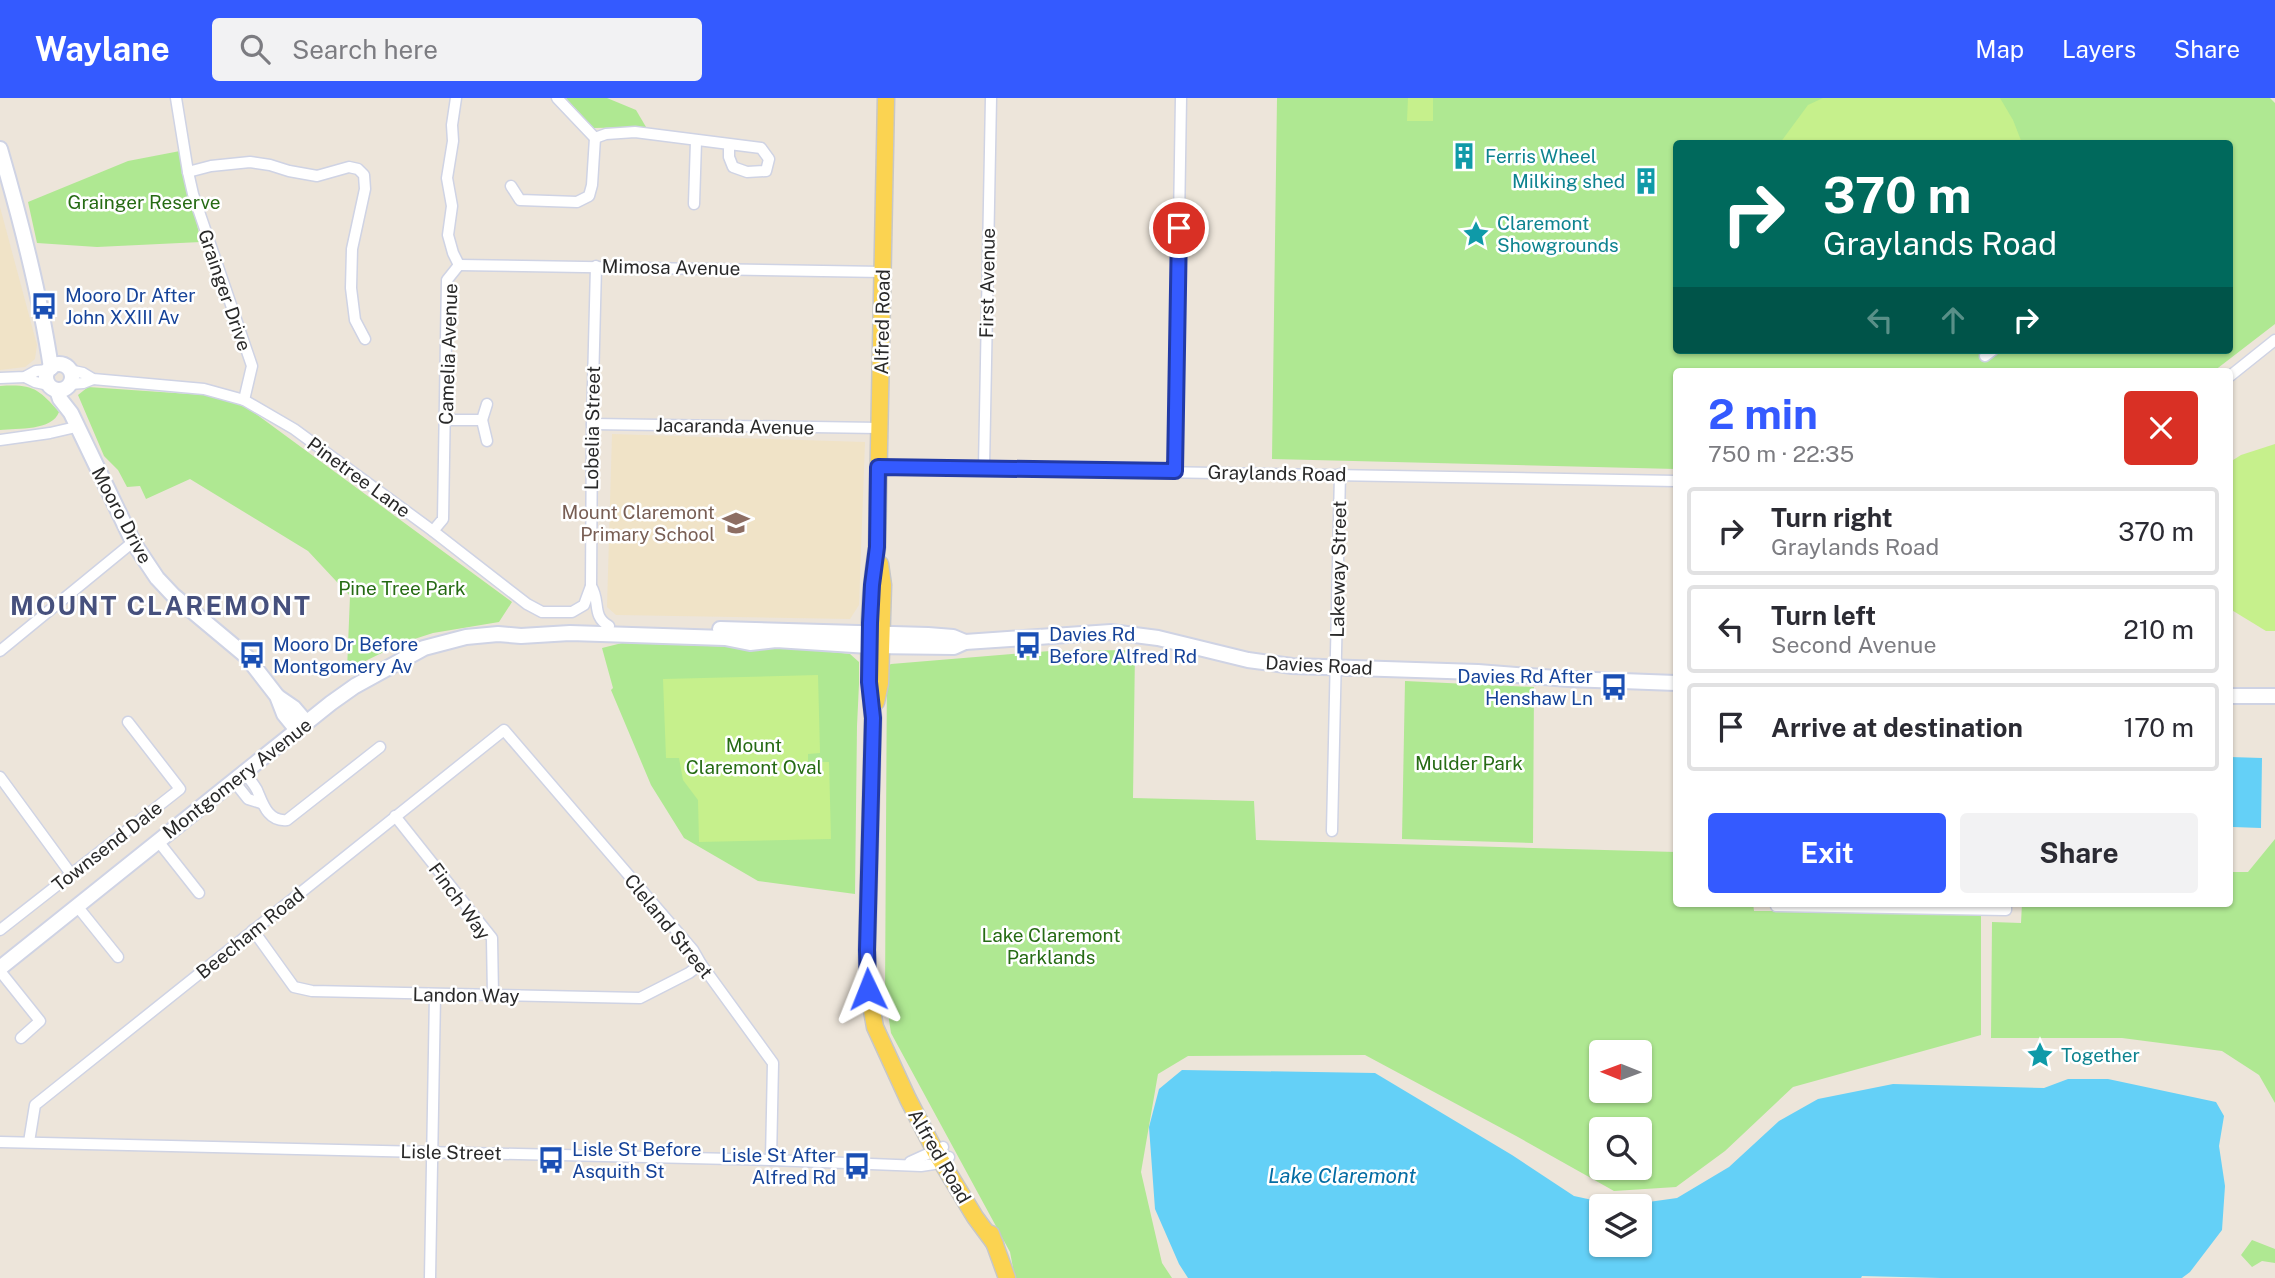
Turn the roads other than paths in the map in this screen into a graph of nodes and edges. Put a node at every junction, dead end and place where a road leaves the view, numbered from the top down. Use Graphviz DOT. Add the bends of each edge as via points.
graph roads {
  1 [pos="176,98"];
  2 [pos="456,98"];
  3 [pos="557,98"];
  4 [pos="886,98"];
  5 [pos="991,98"];
  6 [pos="1181,98"];
  7 [pos="595,138"];
  8 [pos="696,141"];
  9 [pos="729,144"];
  10 [pos="0,149"];
  11 [pos="188,172"];
  12 [pos="512,186"];
  13 [pos="694,204"];
  14 [pos="459,265"];
  15 [pos="596,265"];
  16 [pos="883,272"];
  17 [pos="365,339"];
  18 [pos="2275,340"];
  19 [pos="2233,374"];
  20 [pos="60,377"];
  21 [pos="0,379"];
  22 [pos="244,400"];
  23 [pos="487,404"];
  24 [pos="74,420"];
  25 [pos="445,420"];
  26 [pos="482,420"];
  27 [pos="592,424"];
  28 [pos="879,428"];
  29 [pos="0,440"];
  30 [pos="487,442"];
  31 [pos="878,467"];
  32 [pos="984,468"];
  33 [pos="1175,471"];
  34 [pos="1340,474"];
  35 [pos="1673,481"];
  36 [pos="433,531"];
  37 [pos="133,542"];
  38 [pos="591,586"];
  39 [pos="616,628"];
  40 [pos="875,639"];
  41 [pos="0,650"];
  42 [pos="1336,667"];
  43 [pos="1673,683"];
  44 [pos="2233,696"];
  45 [pos="2275,696"];
  46 [pos="128,722"];
  47 [pos="302,726"];
  48 [pos="494,737"];
  49 [pos="380,747"];
  50 [pos="238,776"];
  51 [pos="0,777"];
  52 [pos="396,816"];
  53 [pos="1332,831"];
  54 [pos="158,841"];
  55 [pos="71,874"];
  56 [pos="199,893"];
  57 [pos="77,906"];
  58 [pos="0,930"];
  59 [pos="253,930"];
  60 [pos="118,957"];
  61 [pos="701,964"];
  62 [pos="0,970"];
  63 [pos="435,995"];
  64 [pos="493,996"];
  65 [pos="21,1038"];
  66 [pos="0,1142"];
  67 [pos="29,1142"];
  68 [pos="431,1151"];
  69 [pos="942,1154"];
  70 [pos="771,1160"];
  71 [pos="430,1278"];
  72 [pos="1007,1278"];
  1 -- 11 [label="street, Grainger Drive"];
  2 -- 14 [label="street, Camelia Avenue" via="447,178 452,206 448,235"];
  3 -- 7 [label="street"];
  4 -- 16 [label="main road, Alfred Road"];
  5 -- 32 [label="street, First Avenue"];
  6 -- 33 [label="street"];
  7 -- 8 [label="street" via="635,132"];
  7 -- 12 [label="street" via="589,196 577,202 520,200"];
  8 -- 9 [label="street"];
  8 -- 13 [label="street"];
  10 -- 20 [label="street, Mooro Drive"];
  11 -- 17 [label="street" via="250,162 317,176 358,169 364,175 365,189 352,250 351,288 355,320"];
  11 -- 22 [label="street, Grainger Drive" via="252,366"];
  14 -- 15 [label="street, Mimosa Avenue"];
  14 -- 25 [label="street, Camelia Avenue" via="447,280"];
  15 -- 16 [label="street, Mimosa Avenue"];
  15 -- 27 [label="street, Lobelia Street"];
  16 -- 28 [label="main road, Alfred Road"];
  18 -- 19 [label="street"];
  20 -- 21 [label="street, Pinetree Lane" via="35,382 25,377"];
  20 -- 22 [label="street, Pinetree Lane" via="83,373 93,379 204,389"];
  20 -- 24 [label="street, Mooro Drive" via="71,399"];
  22 -- 36 [label="street, Pinetree Lane" via="294,429"];
  23 -- 26 [label="street"];
  24 -- 29 [label="street" via="50,433"];
  24 -- 37 [label="street, Mooro Drive"];
  25 -- 26 [label="street"];
  25 -- 36 [label="street, Camelia Avenue" via="443,519"];
  26 -- 30 [label="street"];
  27 -- 28 [label="street, Jacaranda Avenue"];
  27 -- 38 [label="street, Lobelia Street"];
  28 -- 31 [label="main road, Alfred Road"];
  31 -- 32 [label="street, Graylands Road"];
  31 -- 40 [label="main road, Alfred Road" via="877,547 883,585"];
  32 -- 33 [label="street, Graylands Road"];
  33 -- 34 [label="street, Graylands Road"];
  34 -- 35 [label="street, Graylands Road"];
  34 -- 42 [label="street, Lakeway Street"];
  36 -- 38 [label="street, Pinetree Lane" via="542,612 578,610"];
  37 -- 41 [label="street"];
  37 -- 47 [label="street, Mooro Drive" via="157,578 235,646 277,696 284,715"];
  38 -- 39 [label="street, Lobelia Street" via="599,617"];
  39 -- 40 [label="street, Montgomery Avenue" via="750,643"];
  39 -- 47 [label="street, Montgomery Avenue" via="516,627 424,648 355,686"];
  40 -- 42 [label="street, Davies Road" via="953,637 965,642 1111,632 1158,638 1258,662"];
  40 -- 69 [label="main road, Alfred Road" via="869,682 873,718 868,989 875,1027"];
  42 -- 43 [label="street, Davies Road"];
  42 -- 53 [label="street, Lakeway Street"];
  44 -- 45 [label="street"];
  46 -- 55 [label="street, Townsend Dale" via="180,789"];
  47 -- 50 [label="street, Montgomery Avenue"];
  48 -- 52 [label="street, Beecham Road"];
  48 -- 61 [label="street, Cleland Street" via="504,730"];
  49 -- 50 [label="street" via="287,820 275,819 261,803 248,799"];
  50 -- 54 [label="street, Montgomery Avenue"];
  51 -- 55 [label="street"];
  52 -- 59 [label="street, Beecham Road"];
  52 -- 64 [label="street, Finch Way" via="492,938"];
  54 -- 56 [label="street"];
  54 -- 57 [label="street, Montgomery Avenue"];
  55 -- 58 [label="street, Townsend Dale"];
  57 -- 60 [label="street"];
  57 -- 62 [label="street, Montgomery Avenue"];
  59 -- 63 [label="street, Landon Way" via="294,987"];
  59 -- 67 [label="street, Beecham Road" via="35,1105"];
  61 -- 64 [label="street, Landon Way" via="640,998"];
  61 -- 70 [label="street, Cleland Street" via="773,1063"];
  62 -- 65 [label="street" via="40,1021"];
  63 -- 64 [label="street, Landon Way"];
  63 -- 68 [label="street"];
  66 -- 67 [label="street, Lisle Street"];
  67 -- 68 [label="street, Lisle Street"];
  68 -- 70 [label="street, Lisle Street"];
  68 -- 71 [label="street"];
  69 -- 70 [label="street, Lisle Street" via="921,1166"];
  69 -- 72 [label="main road, Alfred Road" via="975,1217 995,1244"];
}
